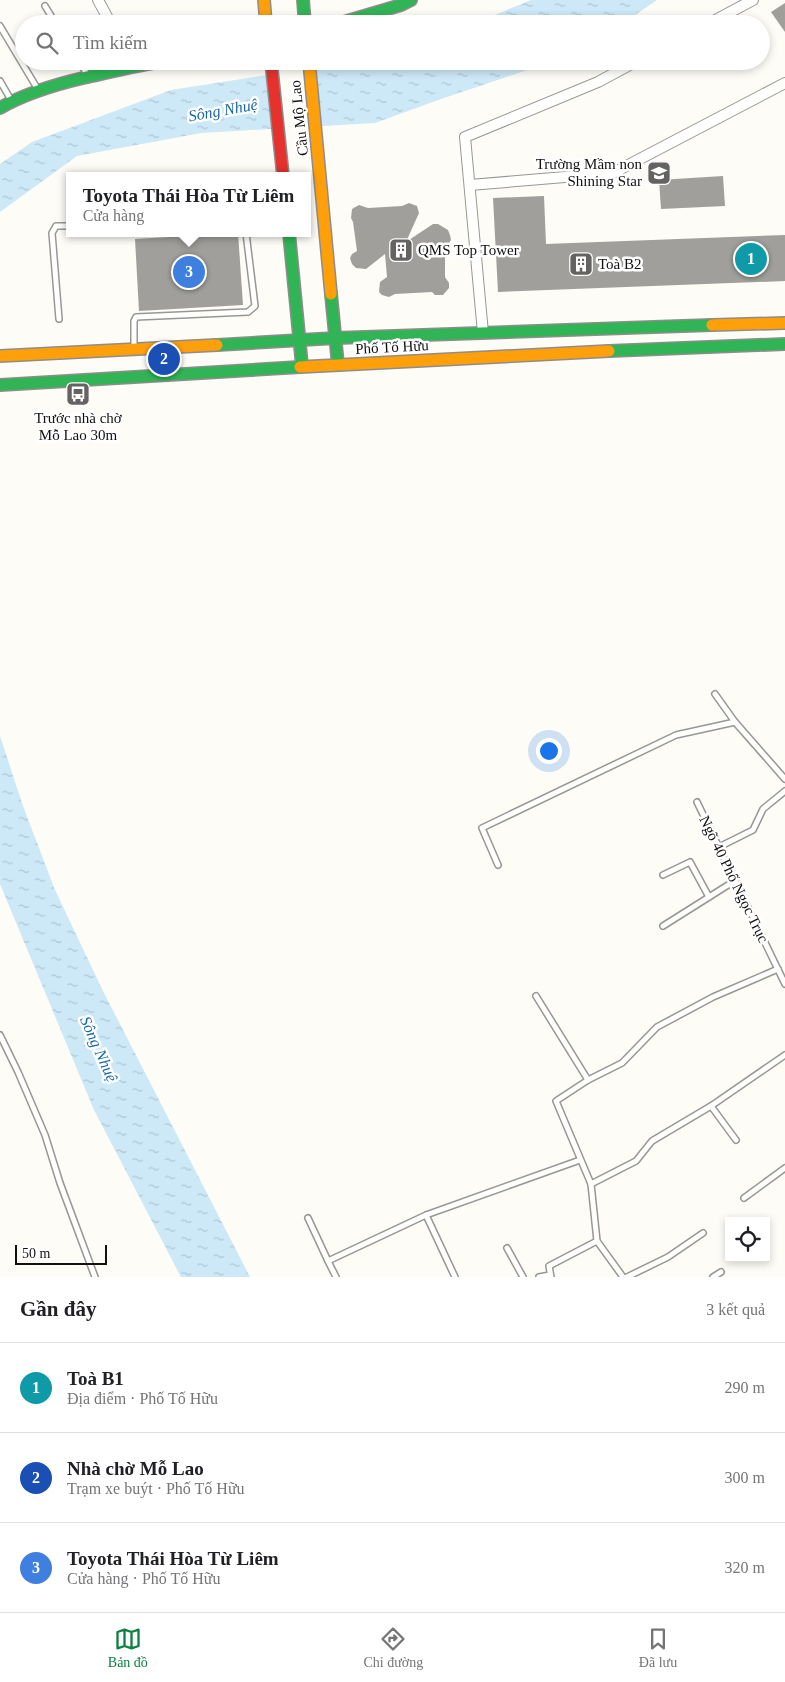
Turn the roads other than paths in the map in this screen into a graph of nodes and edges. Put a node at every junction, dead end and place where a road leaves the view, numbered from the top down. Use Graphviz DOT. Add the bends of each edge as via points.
graph roads {
  1 [pos="98,0"];
  2 [pos="264,0"];
  3 [pos="303,0"];
  4 [pos="411,0"];
  5 [pos="752,0"];
  6 [pos="45,6"];
  7 [pos="50,15"];
  8 [pos="106,15"];
  9 [pos="265,15"];
  10 [pos="304,15"];
  11 [pos="362,15"];
  12 [pos="724,15"];
  13 [pos="0,26"];
  14 [pos="15,52"];
  15 [pos="26,70"];
  16 [pos="84,70"];
  17 [pos="112,70"];
  18 [pos="272,70"];
  19 [pos="310,70"];
  20 [pos="620,70"];
  21 [pos="88,77"];
  22 [pos="0,81"];
  23 [pos="784,85"];
  24 [pos="37,89"];
  25 [pos="11,100"];
  26 [pos="0,108"];
  27 [pos="282,172"];
  28 [pos="470,185"];
  29 [pos="66,226"];
  30 [pos="246,237"];
  31 [pos="289,237"];
  32 [pos="59,319"];
  33 [pos="785,323"];
  34 [pos="579,329"];
  35 [pos="483,333"];
  36 [pos="336,338"];
  37 [pos="300,340"];
  38 [pos="785,344"];
  39 [pos="134,350"];
  40 [pos="582,352"];
  41 [pos="0,356"];
  42 [pos="338,365"];
  43 [pos="302,366"];
  44 [pos="0,385"];
  45 [pos="715,694"];
  46 [pos="735,722"];
  47 [pos="785,779"];
  48 [pos="785,791"];
  49 [pos="697,802"];
  50 [pos="719,847"];
  51 [pos="498,865"];
  52 [pos="663,875"];
  53 [pos="736,880"];
  54 [pos="709,897"];
  55 [pos="663,926"];
  56 [pos="778,969"];
  57 [pos="785,984"];
  58 [pos="536,996"];
  59 [pos="0,1034"];
  60 [pos="785,1055"];
  61 [pos="588,1080"];
  62 [pos="711,1106"];
  63 [pos="736,1140"];
  64 [pos="580,1160"];
  65 [pos="785,1168"];
  66 [pos="591,1184"];
  67 [pos="744,1198"];
  68 [pos="426,1215"];
  69 [pos="308,1218"];
  70 [pos="703,1233"];
  71 [pos="597,1242"];
  72 [pos="507,1248"];
  73 [pos="328,1261"];
  74 [pos="721,1272"];
  75 [pos="551,1276"];
  76 [pos="95,1277"];
  77 [pos="336,1277"];
  78 [pos="455,1277"];
  79 [pos="523,1277"];
  80 [pos="539,1277"];
  81 [pos="623,1277"];
  82 [pos="627,1277"];
  83 [pos="713,1277"];
  1 -- 8 [label="street"];
  2 -- 9 [label="main road"];
  3 -- 10 [label="main road"];
  4 -- 11 [label="main road"];
  5 -- 12 [label="street"];
  6 -- 7 [label="lane"];
  13 -- 14 [label="lane"];
  15 -- 24 [label="lane"];
  16 -- 21 [label="lane"];
  17 -- 21 [label="main road"];
  18 -- 27 [label="main road, Cầu Mộ Lao"];
  19 -- 36 [label="main road, Cầu Mộ Lao"];
  20 -- 28 [label="street" via="465,137"];
  21 -- 24 [label="main road"];
  22 -- 25 [label="lane"];
  23 -- 28 [label="street" via="613,173"];
  24 -- 25 [label="main road"];
  25 -- 26 [label="main road"];
  28 -- 35 [label="street"];
  29 -- 32 [label="lane" via="56,226 52,233"];
  30 -- 39 [label="lane" via="255,306 248,312 136,317"];
  31 -- 37 [label="main road"];
  33 -- 34 [label="main road, Phố Tố Hữu"];
  34 -- 35 [label="main road, Phố Tố Hữu"];
  34 -- 40 [label="main road"];
  35 -- 36 [label="main road, Phố Tố Hữu"];
  36 -- 37 [label="main road, Phố Tố Hữu"];
  36 -- 42 [label="main road, Cầu Mộ Lao"];
  37 -- 39 [label="main road, Phố Tố Hữu"];
  37 -- 43 [label="main road"];
  38 -- 40 [label="main road, Phố Tố Hữu"];
  39 -- 41 [label="main road, Phố Tố Hữu"];
  40 -- 42 [label="main road, Phố Tố Hữu"];
  42 -- 43 [label="main road, Phố Tố Hữu"];
  43 -- 44 [label="main road, Phố Tố Hữu"];
  45 -- 46 [label="lane"];
  46 -- 47 [label="lane"];
  46 -- 51 [label="lane" via="676,735 482,828"];
  48 -- 50 [label="lane" via="764,809 753,830"];
  49 -- 50 [label="lane, Ngõ 40 Phố Ngọc Trục"];
  50 -- 53 [label="lane, Ngõ 40 Phố Ngọc Trục"];
  52 -- 54 [label="lane" via="690,862"];
  53 -- 54 [label="lane"];
  53 -- 56 [label="lane, Ngõ 40 Phố Ngọc Trục"];
  54 -- 55 [label="lane"];
  56 -- 57 [label="lane, Ngõ 40 Phố Ngọc Trục"];
  56 -- 61 [label="lane" via="713,997 657,1027 622,1063"];
  58 -- 61 [label="lane"];
  59 -- 76 [label="lane" via="44,1135"];
  60 -- 62 [label="lane"];
  61 -- 64 [label="lane" via="556,1101"];
  62 -- 63 [label="lane"];
  62 -- 66 [label="lane" via="652,1141 636,1161"];
  64 -- 66 [label="lane"];
  64 -- 68 [label="lane"];
  65 -- 67 [label="lane"];
  66 -- 71 [label="lane"];
  68 -- 73 [label="lane"];
  68 -- 78 [label="lane"];
  69 -- 73 [label="lane"];
  70 -- 82 [label="lane" via="668,1257"];
  71 -- 75 [label="lane" via="549,1266"];
  71 -- 81 [label="lane"];
  72 -- 79 [label="lane"];
  73 -- 77 [label="lane"];
  74 -- 83 [label="lane"];
  75 -- 80 [label="lane"];
}
